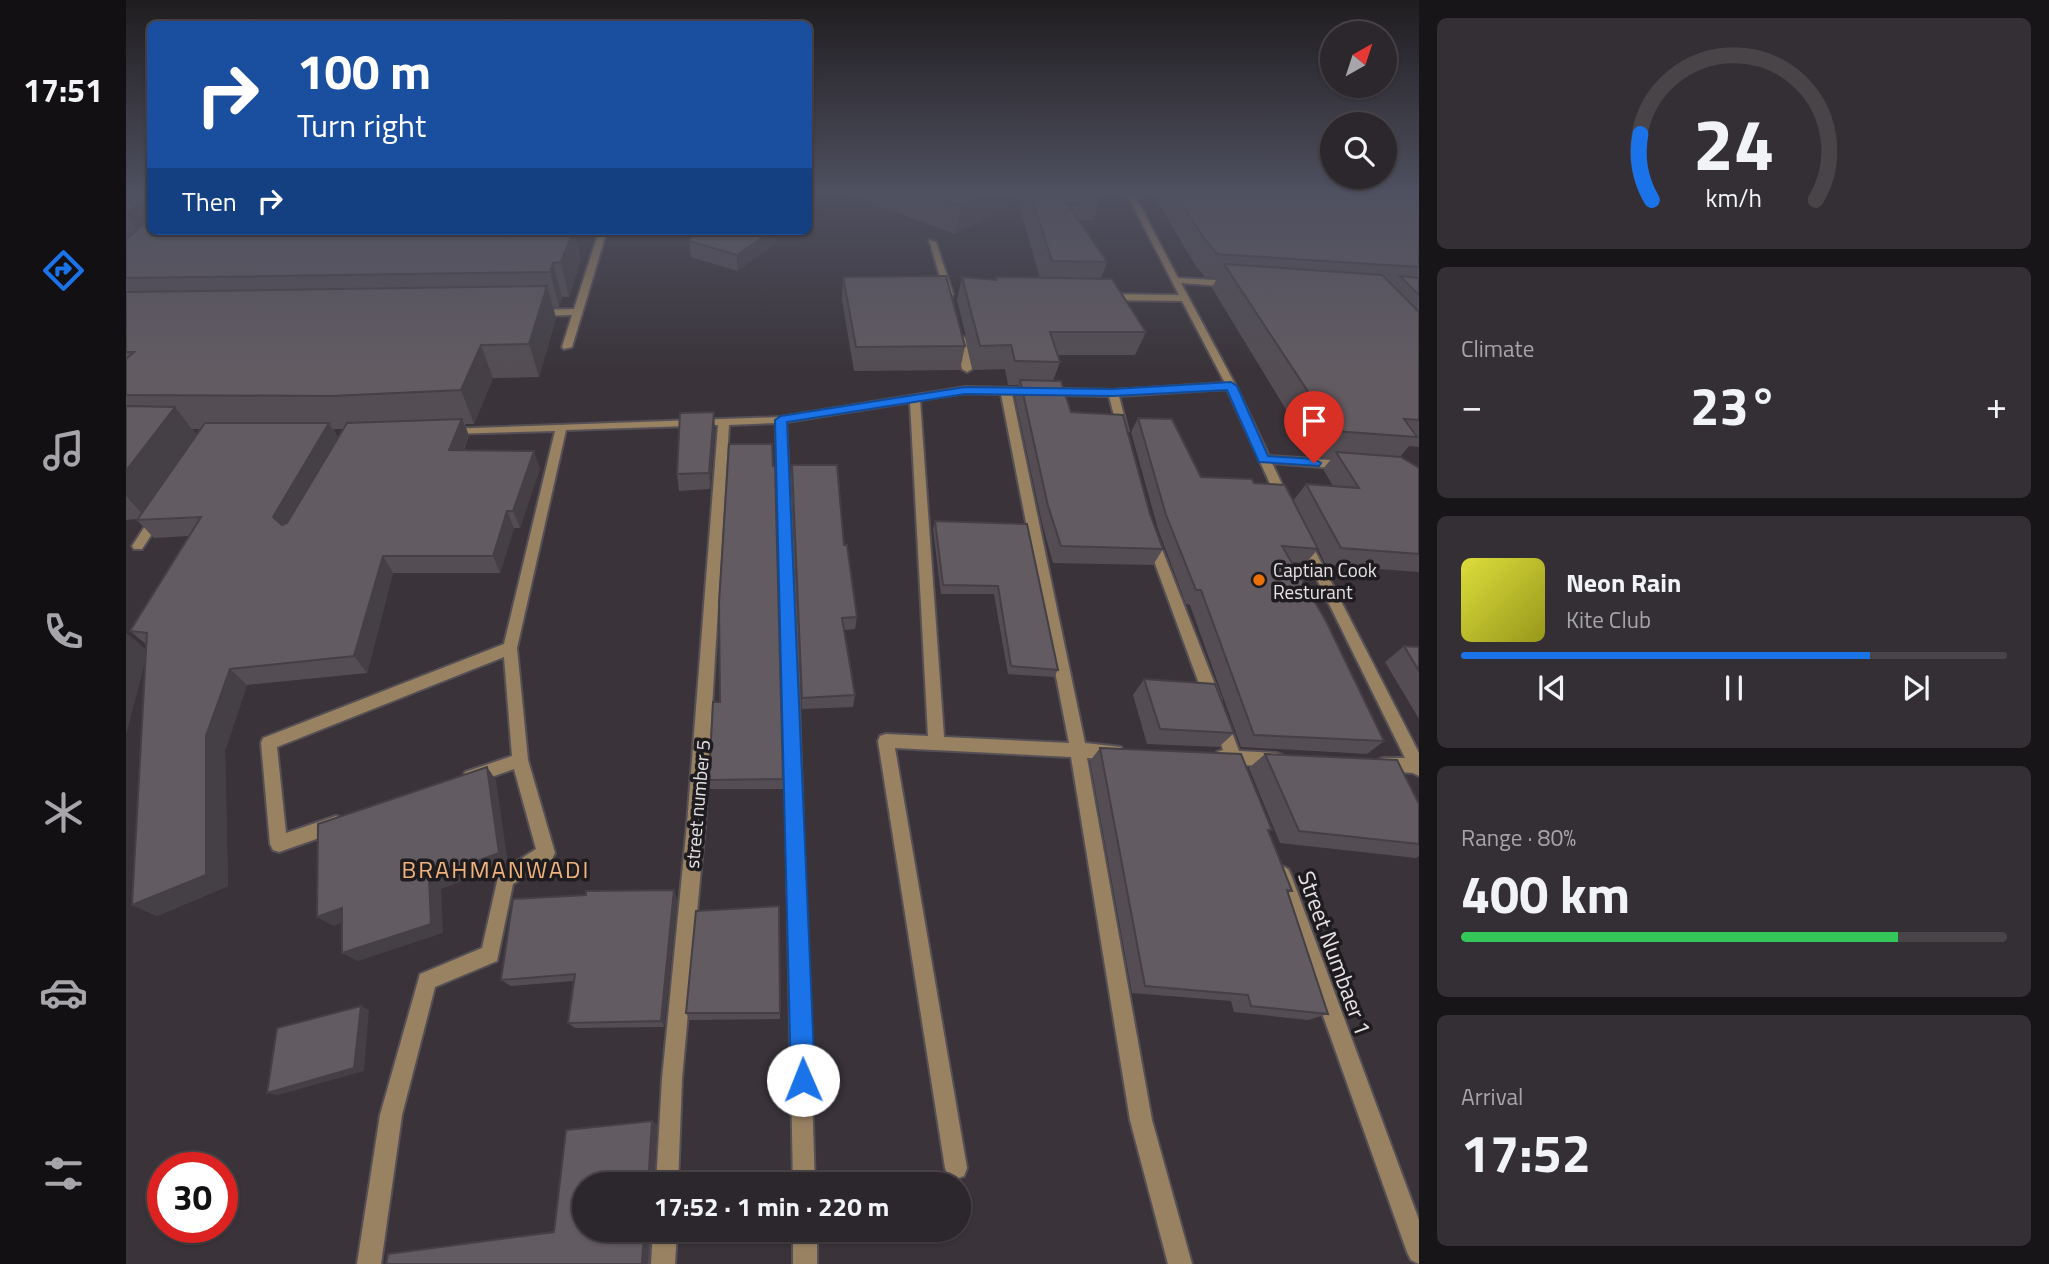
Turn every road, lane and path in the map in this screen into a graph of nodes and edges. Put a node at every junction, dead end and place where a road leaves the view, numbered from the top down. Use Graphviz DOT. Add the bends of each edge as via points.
graph roads {
  1 [pos="597,251"];
  2 [pos="935,251"];
  3 [pos="1160,251"];
  4 [pos="1175,280"];
  5 [pos="1244,285"];
  6 [pos="949,294"];
  7 [pos="963,294"];
  8 [pos="1098,297"];
  9 [pos="1184,298"];
  10 [pos="952,307"];
  11 [pos="578,312"];
  12 [pos="523,313"];
  13 [pos="958,331"];
  14 [pos="567,347"];
  15 [pos="967,369"];
  16 [pos="1231,386"];
  17 [pos="1006,391"];
  18 [pos="1113,393"];
  19 [pos="915,400"];
  20 [pos="781,420"];
  21 [pos="724,423"];
  22 [pos="561,428"];
  23 [pos="430,432"];
  24 [pos="1126,442"];
  25 [pos="1263,459"];
  26 [pos="1352,466"];
  27 [pos="168,502"];
  28 [pos="1146,517"];
  29 [pos="138,546"];
  30 [pos="510,648"];
  31 [pos="936,741"];
  32 [pos="1078,750"];
  33 [pos="1130,753"];
  34 [pos="1208,756"];
  35 [pos="1234,758"];
  36 [pos="520,760"];
  37 [pos="1286,760"];
  38 [pos="1365,764"];
  39 [pos="1418,768"];
  40 [pos="457,782"];
  41 [pos="1244,782"];
  42 [pos="355,818"];
  43 [pos="1273,853"];
  44 [pos="956,1168"];
  45 [pos="668,1172"];
  46 [pos="804,1172"];
  47 [pos="664,1242"];
  48 [pos="805,1242"];
  49 [pos="1419,1252"];
  50 [pos="369,1264"];
  51 [pos="663,1264"];
  52 [pos="805,1264"];
  53 [pos="1180,1264"];
  1 -- 11 [label="street"];
  2 -- 6 [label="street"];
  3 -- 4 [label="street"];
  4 -- 5 [label="street"];
  4 -- 9 [label="street"];
  6 -- 7 [label="street"];
  6 -- 10 [label="street"];
  8 -- 9 [label="street"];
  9 -- 16 [label="street"];
  11 -- 12 [label="street"];
  11 -- 14 [label="street"];
  13 -- 15 [label="street"];
  16 -- 18 [label="street"];
  16 -- 25 [label="street"];
  17 -- 18 [label="street"];
  17 -- 19 [label="street" via="965,390"];
  17 -- 32 [label="street"];
  18 -- 24 [label="street"];
  19 -- 20 [label="street"];
  19 -- 31 [label="street"];
  20 -- 21 [label="street"];
  20 -- 46 [label="street"];
  21 -- 22 [label="street"];
  21 -- 45 [label="street, street number 5"];
  22 -- 23 [label="street"];
  22 -- 30 [label="street"];
  25 -- 26 [label="street"];
  25 -- 39 [label="street"];
  27 -- 29 [label="street"];
  28 -- 35 [label="street"];
  30 -- 36 [label="street"];
  30 -- 42 [label="street" via="268,743 279,844"];
  31 -- 32 [label="street"];
  31 -- 44 [label="street" via="886,741"];
  32 -- 33 [label="street"];
  32 -- 53 [label="street" via="1141,1120"];
  34 -- 35 [label="street"];
  35 -- 37 [label="street"];
  35 -- 41 [label="street"];
  36 -- 40 [label="street"];
  36 -- 50 [label="street" via="546,853 505,879 490,954 427,981 391,1115"];
  38 -- 39 [label="street"];
  43 -- 49 [label="street, Street Numbaer 1"];
  47 -- 51 [label="street"];
  48 -- 52 [label="street"];
}
